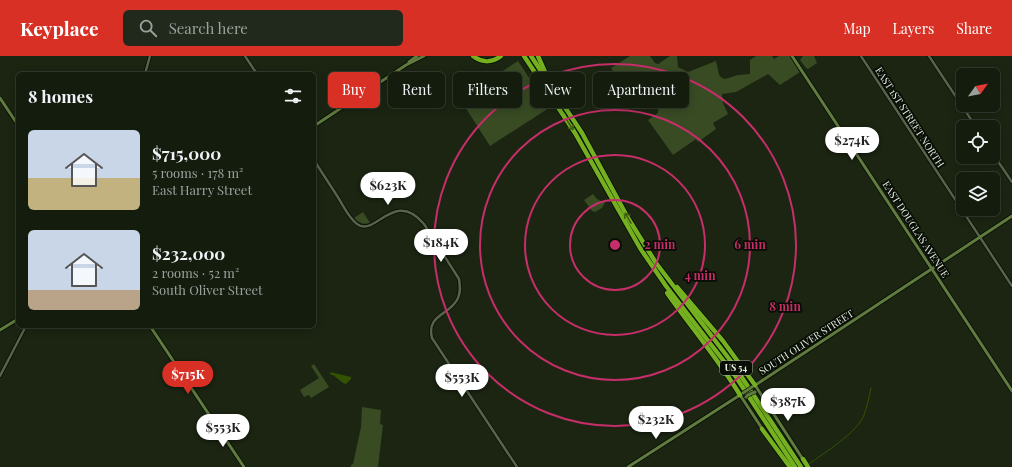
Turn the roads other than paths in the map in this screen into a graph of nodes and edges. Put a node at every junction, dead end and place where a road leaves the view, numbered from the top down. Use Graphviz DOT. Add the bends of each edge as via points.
graph roads {
  1 [pos="149,56"];
  2 [pos="245,56"];
  3 [pos="417,56"];
  4 [pos="424,56"];
  5 [pos="473,56"];
  6 [pos="501,56"];
  7 [pos="524,56"];
  8 [pos="531,56"];
  9 [pos="538,56"];
  10 [pos="792,56"];
  11 [pos="860,56"];
  12 [pos="929,56"];
  13 [pos="406,65"];
  14 [pos="145,72"];
  15 [pos="256,72"];
  16 [pos="542,72"];
  17 [pos="546,72"];
  18 [pos="0,98"];
  19 [pos="566,108"];
  20 [pos="971,120"];
  21 [pos="16,122"];
  22 [pos="316,125"];
  23 [pos="316,163"];
  24 [pos="1000,164"];
  25 [pos="1012,182"];
  26 [pos="1012,216"];
  27 [pos="980,237"];
  28 [pos="932,268"];
  29 [pos="658,275"];
  30 [pos="664,275"];
  31 [pos="1012,286"];
  32 [pos="16,320"];
  33 [pos="24,328"];
  34 [pos="151,328"];
  35 [pos="0,330"];
  36 [pos="0,376"];
  37 [pos="754,386"];
  38 [pos="1012,391"];
  39 [pos="742,394"];
  40 [pos="760,394"];
  41 [pos="746,403"];
  42 [pos="762,429"];
  43 [pos="803,459"];
  44 [pos="244,467"];
  45 [pos="517,467"];
  46 [pos="628,467"];
  47 [pos="787,467"];
  48 [pos="790,467"];
  49 [pos="795,467"];
  50 [pos="801,467"];
  51 [pos="808,467"];
  1 -- 14 [label="street"];
  2 -- 15 [label="street"];
  3 -- 13 [label="main road"];
  4 -- 13 [label="main road"];
  5 -- 6 [label="highway" via="486,62"];
  7 -- 29 [label="highway, US 54, one-way" via="575,133 631,234"];
  8 -- 16 [label="highway, US 54"];
  9 -- 17 [label="highway"];
  10 -- 28 [label="main road, EAST DOUGLAS AVENUE"];
  11 -- 27 [label="street, EAST 1ST STREET NORTH"];
  12 -- 20 [label="street"];
  13 -- 22 [label="main road"];
  18 -- 21 [label="main road"];
  30 -- 19 [label="highway, US 54, one-way"];
  23 -- 45 [label="street" via="357,224 373,224 393,212 406,211 418,217 424,224 459,279 460,289 453,306 436,318 431,335"];
  24 -- 25 [label="street"];
  26 -- 27 [label="main road, SOUTH OLIVER STREET"];
  27 -- 28 [label="main road, SOUTH OLIVER STREET"];
  27 -- 31 [label="street, EAST 1ST STREET NORTH"];
  28 -- 37 [label="main road, SOUTH OLIVER STREET"];
  28 -- 38 [label="main road, EAST DOUGLAS AVENUE"];
  29 -- 39 [label="highway" via="666,290"];
  29 -- 49 [label="highway, US 54" via="736,377"];
  30 -- 37 [label="highway" via="719,335"];
  30 -- 50 [label="highway, US 54" via="733,364"];
  32 -- 35 [label="main road"];
  33 -- 36 [label="street"];
  34 -- 44 [label="main road"];
  37 -- 39 [label="main road, SOUTH OLIVER STREET, bridge"];
  37 -- 40 [label="main road"];
  39 -- 41 [label="main road"];
  39 -- 46 [label="main road, SOUTH OLIVER STREET"];
  40 -- 41 [label="main road, bridge" via="755,392 748,395"];
  40 -- 43 [label="main road"];
  41 -- 42 [label="main road"];
  42 -- 47 [label="main road"];
  42 -- 48 [label="highway"];
  43 -- 51 [label="highway"];
}
